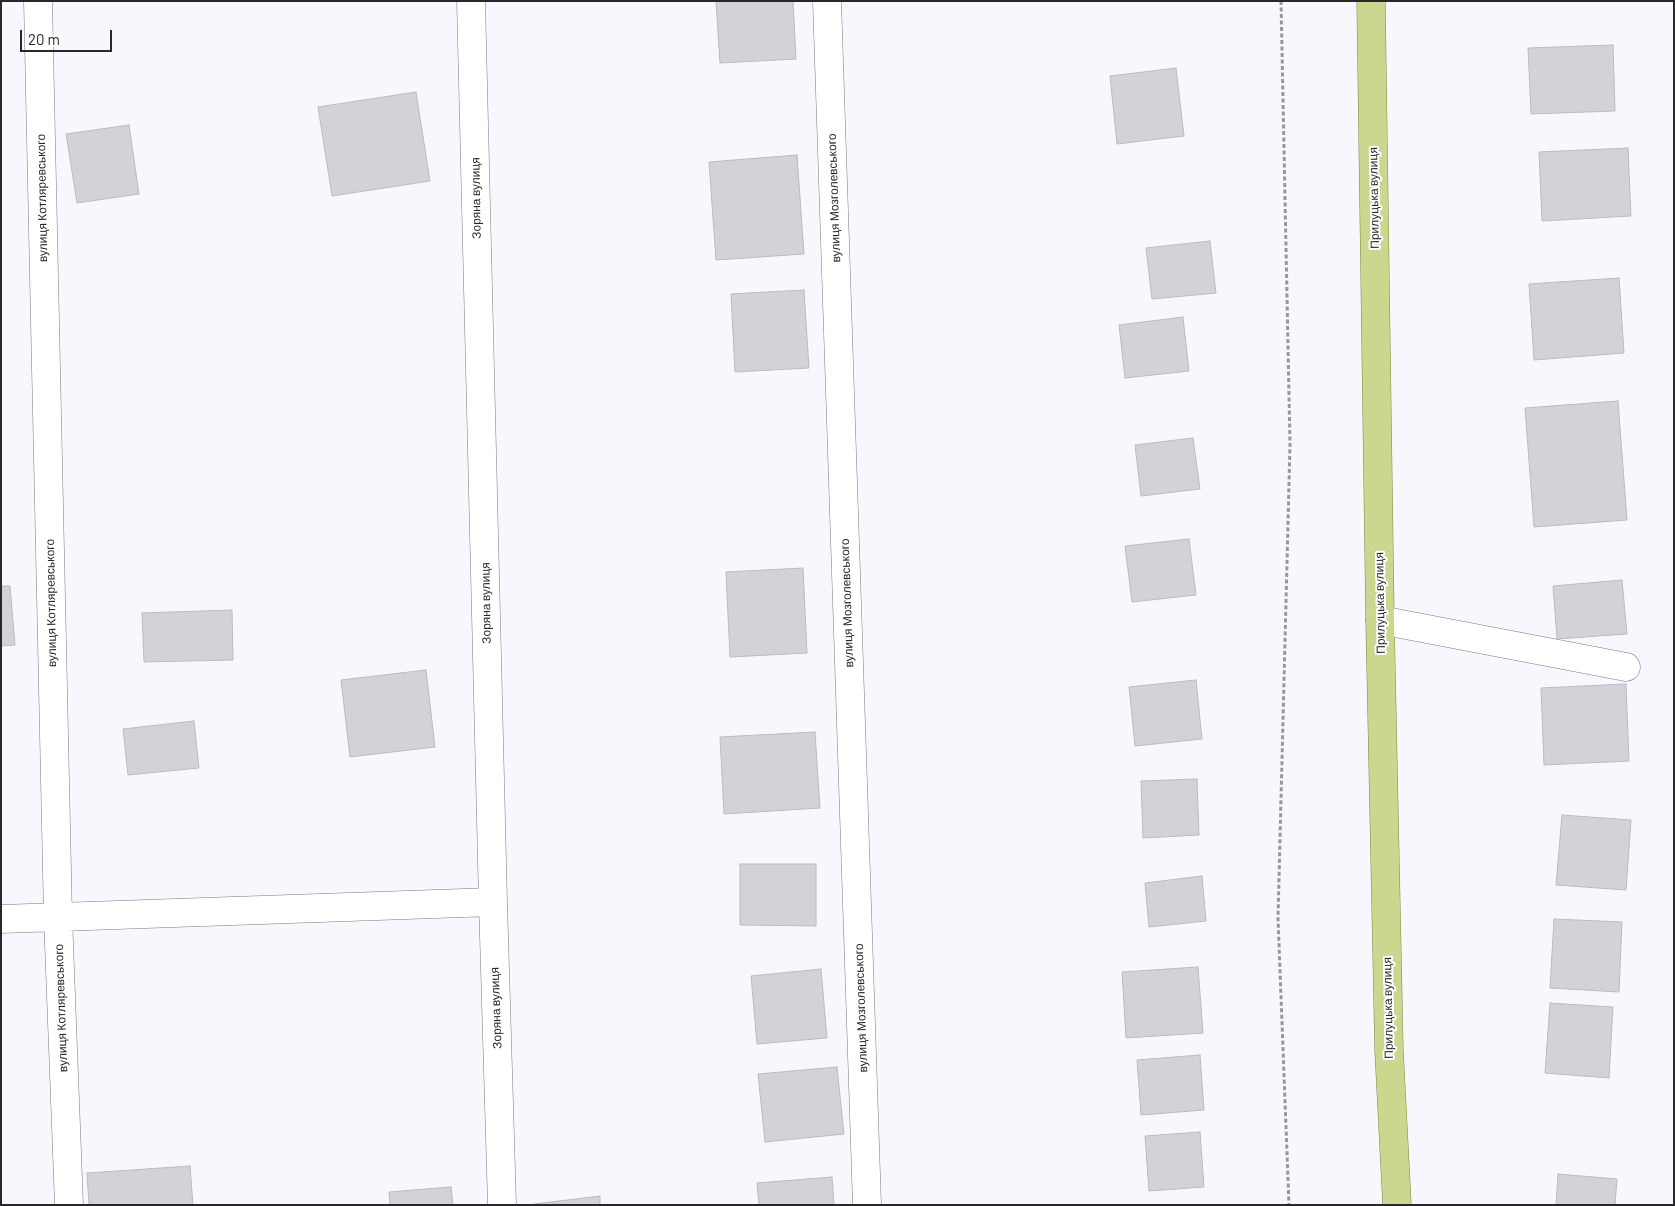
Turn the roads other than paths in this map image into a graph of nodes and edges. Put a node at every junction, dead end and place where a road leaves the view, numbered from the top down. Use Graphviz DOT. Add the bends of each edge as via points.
graph roads {
  1 [pos="38,1"];
  2 [pos="471,1"];
  3 [pos="828,1"];
  4 [pos="1371,1"];
  5 [pos="1380,620"];
  6 [pos="1626,666"];
  7 [pos="493,902"];
  8 [pos="58,917"];
  9 [pos="1,919"];
  10 [pos="69,1205"];
  11 [pos="502,1205"];
  12 [pos="867,1205"];
  13 [pos="1397,1205"];
  1 -- 8 [label="street, вулиця Котляревського"];
  2 -- 7 [label="street, Зоряна вулиця"];
  3 -- 12 [label="street, вулиця Мозголевського"];
  4 -- 5 [label="main road, Прилуцька вулиця"];
  5 -- 6 [label="street"];
  5 -- 13 [label="main road, Прилуцька вулиця" via="1389,1050"];
  7 -- 8 [label="street"];
  7 -- 11 [label="street, Зоряна вулиця"];
  8 -- 9 [label="street"];
  8 -- 10 [label="street, вулиця Котляревського"];
}
